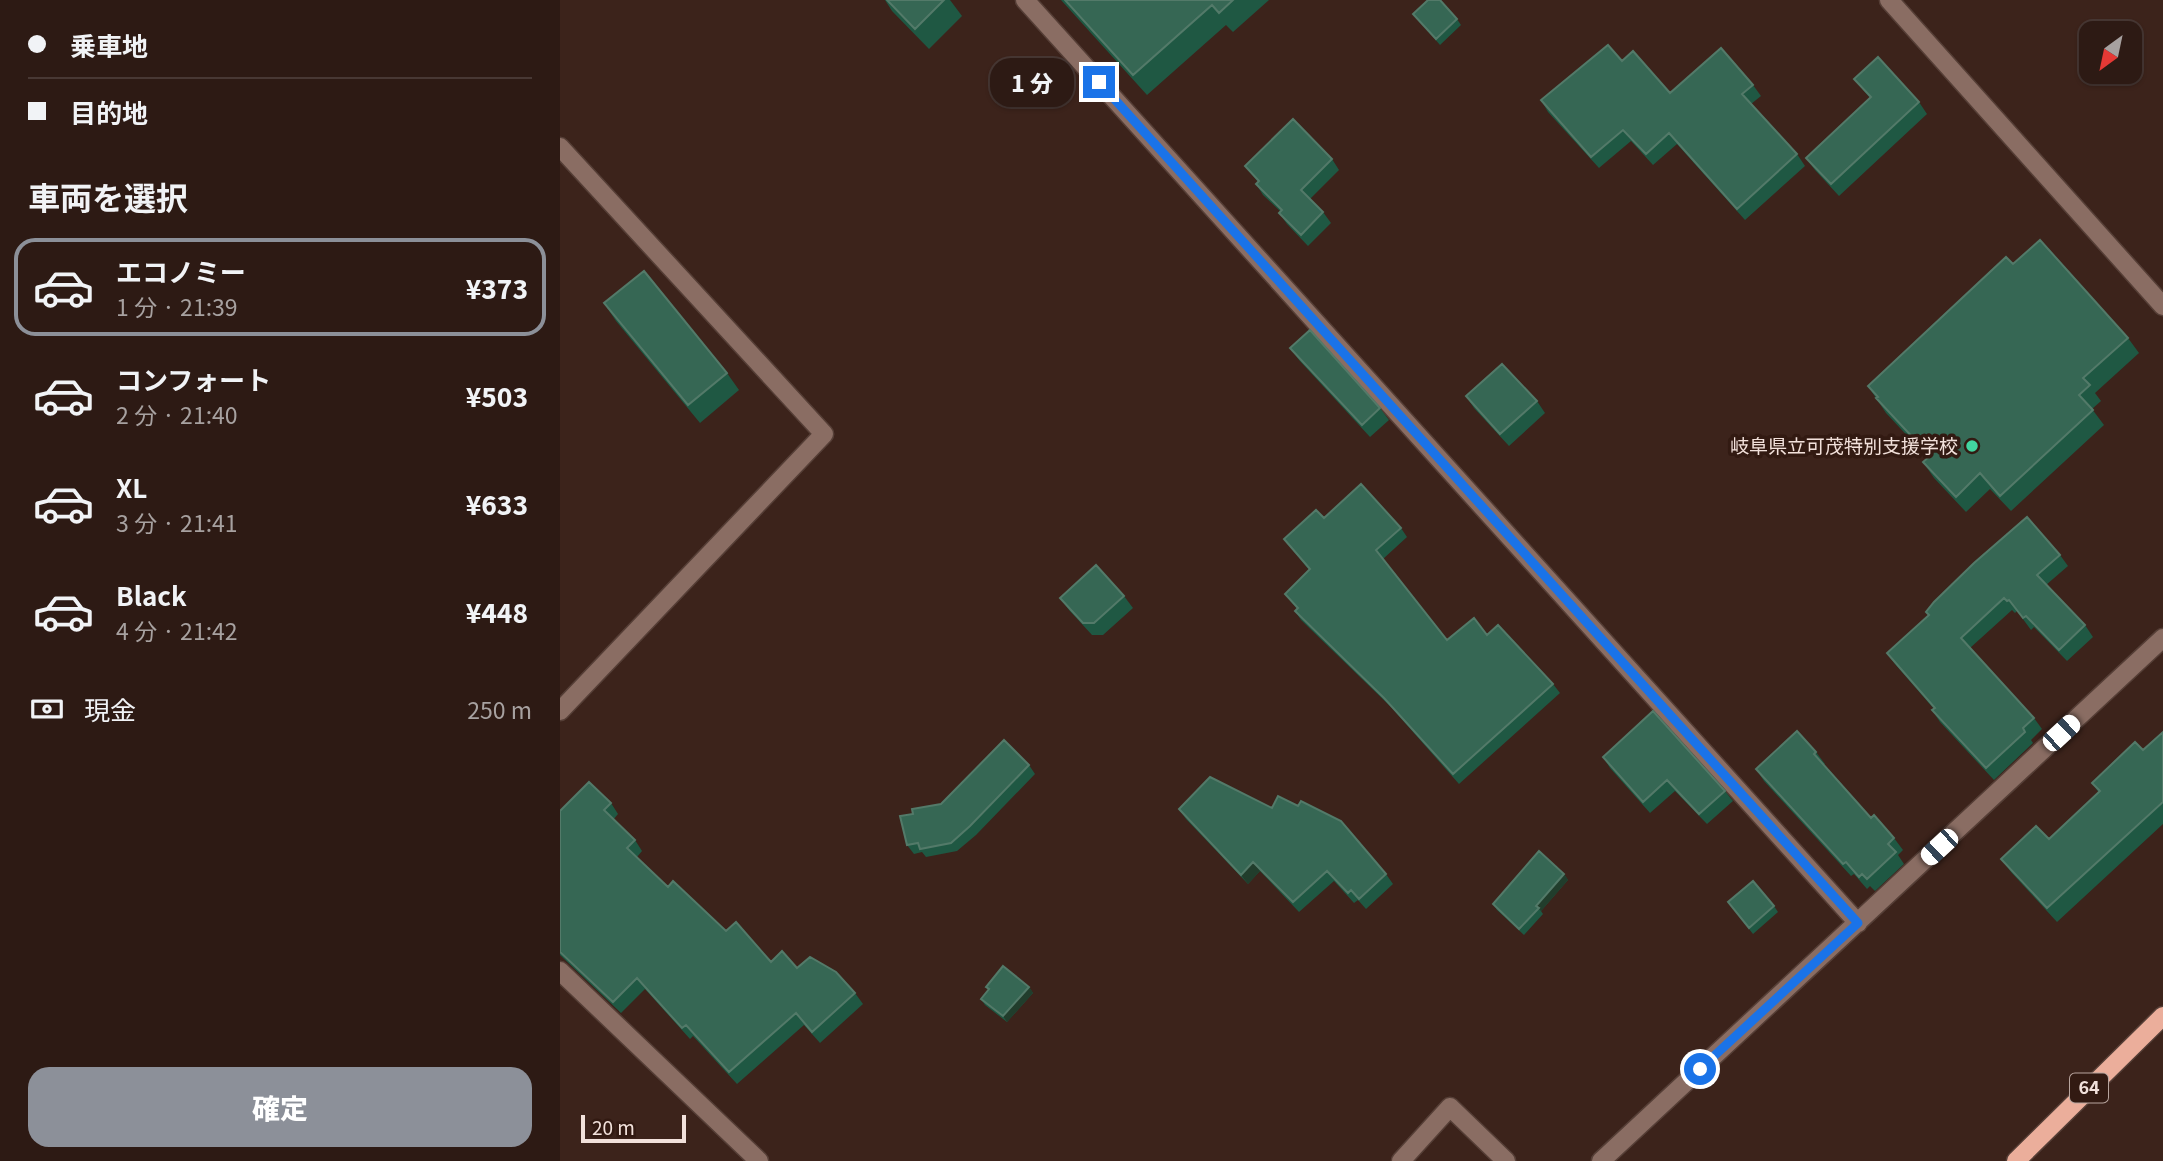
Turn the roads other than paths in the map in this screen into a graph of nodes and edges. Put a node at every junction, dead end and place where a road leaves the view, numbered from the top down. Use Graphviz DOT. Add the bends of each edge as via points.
graph roads {
  1 [pos="1025,0"];
  2 [pos="1889,0"];
  3 [pos="560,147"];
  4 [pos="2163,306"];
  5 [pos="2163,638"];
  6 [pos="560,711"];
  7 [pos="1858,923"];
  8 [pos="560,971"];
  9 [pos="2163,1016"];
  10 [pos="759,1161"];
  11 [pos="1401,1161"];
  12 [pos="1506,1161"];
  13 [pos="1601,1161"];
  14 [pos="2016,1161"];
  1 -- 7 [label="street"];
  2 -- 4 [label="street"];
  3 -- 6 [label="street" via="824,434"];
  5 -- 7 [label="street"];
  7 -- 13 [label="street"];
  8 -- 10 [label="street"];
  9 -- 14 [label="main road, 64"];
  11 -- 12 [label="street" via="1450,1107"];
}
